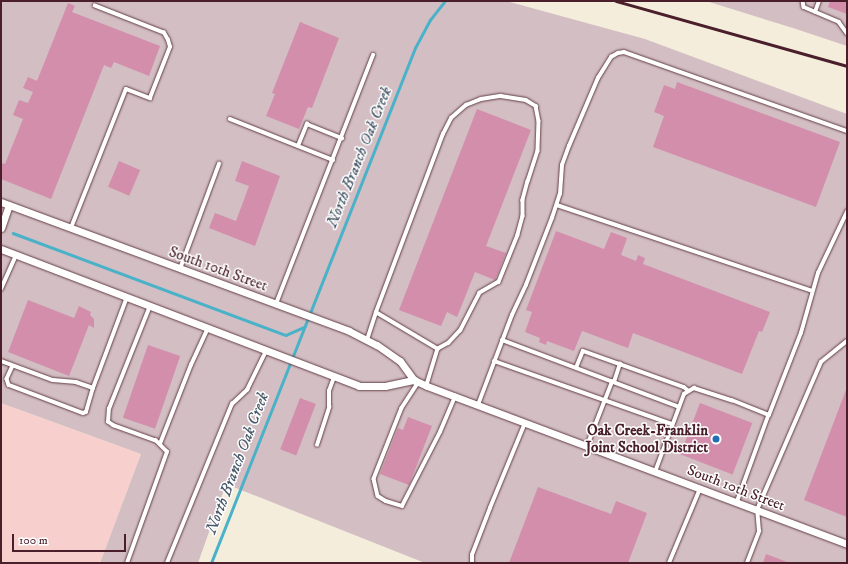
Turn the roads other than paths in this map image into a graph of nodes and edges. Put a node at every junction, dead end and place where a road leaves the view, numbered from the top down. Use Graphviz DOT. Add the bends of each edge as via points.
graph roads {
  1 [pos="803,1"];
  2 [pos="819,1"];
  3 [pos="95,6"];
  4 [pos="815,12"];
  5 [pos="847,33"];
  6 [pos="373,55"];
  7 [pos="230,119"];
  8 [pos="847,131"];
  9 [pos="342,138"];
  10 [pos="298,146"];
  11 [pos="333,160"];
  12 [pos="219,164"];
  13 [pos="1,202"];
  14 [pos="9,205"];
  15 [pos="557,205"];
  16 [pos="847,212"];
  17 [pos="1,228"];
  18 [pos="71,228"];
  19 [pos="1,249"];
  20 [pos="16,255"];
  21 [pos="180,269"];
  22 [pos="1,289"];
  23 [pos="812,290"];
  24 [pos="127,297"];
  25 [pos="276,304"];
  26 [pos="150,306"];
  27 [pos="376,312"];
  28 [pos="208,328"];
  29 [pos="366,340"];
  30 [pos="502,340"];
  31 [pos="847,341"];
  32 [pos="438,349"];
  33 [pos="266,351"];
  34 [pos="1,361"];
  35 [pos="494,361"];
  36 [pos="620,364"];
  37 [pos="13,366"];
  38 [pos="576,368"];
  39 [pos="334,377"];
  40 [pos="416,381"];
  41 [pos="613,382"];
  42 [pos="427,386"];
  43 [pos="93,388"];
  44 [pos="689,390"];
  45 [pos="455,396"];
  46 [pos="605,400"];
  47 [pos="478,405"];
  48 [pos="679,407"];
  49 [pos="769,415"];
  50 [pos="525,423"];
  51 [pos="672,424"];
  52 [pos="160,444"];
  53 [pos="317,445"];
  54 [pos="587,446"];
  55 [pos="655,472"];
  56 [pos="700,489"];
  57 [pos="737,503"];
  58 [pos="757,510"];
  59 [pos="847,544"];
  60 [pos="127,563"];
  61 [pos="167,563"];
  62 [pos="472,563"];
  63 [pos="669,563"];
  64 [pos="747,563"];
  1 -- 4 [label="lane" via="804,7"];
  2 -- 4 [label="lane"];
  3 -- 18 [label="lane" via="164,32 170,47 150,98 126,89"];
  4 -- 5 [label="lane" via="839,22"];
  6 -- 9 [label="lane"];
  7 -- 10 [label="lane"];
  8 -- 15 [label="lane" via="624,52 618,53 611,57 598,78 562,165"];
  9 -- 10 [label="lane" via="307,124"];
  9 -- 11 [label="lane"];
  10 -- 11 [label="lane"];
  11 -- 25 [label="lane"];
  12 -- 21 [label="lane"];
  13 -- 14 [label="street, South 10th Street"];
  14 -- 17 [label="street"];
  14 -- 18 [label="street, South 10th Street"];
  15 -- 23 [label="lane"];
  15 -- 30 [label="lane"];
  16 -- 23 [label="lane" via="824,258"];
  18 -- 21 [label="street, South 10th Street"];
  19 -- 20 [label="street"];
  20 -- 22 [label="lane"];
  20 -- 24 [label="street"];
  21 -- 25 [label="street, South 10th Street"];
  23 -- 49 [label="lane" via="800,333"];
  24 -- 26 [label="street"];
  24 -- 43 [label="lane"];
  25 -- 29 [label="street, South 10th Street" via="349,331"];
  26 -- 28 [label="street"];
  26 -- 52 [label="lane" via="109,409 108,422 156,440"];
  27 -- 29 [label="lane"];
  27 -- 32 [label="lane"];
  27 -- 32 [label="lane" via="451,118 466,105 481,99 501,96 526,100 536,106 539,121 538,151 526,187 518,235 499,282 480,293 461,330 449,343"];
  28 -- 33 [label="street"];
  28 -- 52 [label="lane"];
  29 -- 40 [label="street, South 10th Street" via="400,361"];
  30 -- 35 [label="lane"];
  30 -- 38 [label="lane"];
  31 -- 58 [label="lane" via="821,362"];
  32 -- 42 [label="lane"];
  33 -- 39 [label="street"];
  33 -- 61 [label="lane" via="247,390 232,404"];
  34 -- 37 [label="lane"];
  35 -- 46 [label="lane"];
  35 -- 47 [label="lane"];
  36 -- 38 [label="lane" via="583,351"];
  36 -- 41 [label="lane"];
  36 -- 44 [label="lane"];
  37 -- 43 [label="lane" via="53,380 76,382"];
  37 -- 43 [label="lane" via="7,379 9,385 83,413 86,412"];
  38 -- 41 [label="lane"];
  39 -- 40 [label="street" via="359,386 385,386"];
  39 -- 53 [label="lane" via="329,391 329,407"];
  40 -- 42 [label="street, South 10th Street"];
  40 -- 45 [label="lane" via="402,408 374,479 378,496 386,501 402,506 440,432"];
  41 -- 46 [label="lane"];
  41 -- 48 [label="lane"];
  42 -- 45 [label="street, South 10th Street"];
  44 -- 48 [label="lane" via="684,394"];
  44 -- 49 [label="lane" via="694,388"];
  45 -- 47 [label="street, South 10th Street"];
  46 -- 51 [label="lane"];
  46 -- 54 [label="lane"];
  47 -- 50 [label="street, South 10th Street"];
  48 -- 51 [label="lane"];
  49 -- 57 [label="lane"];
  50 -- 54 [label="street, South 10th Street"];
  50 -- 62 [label="lane" via="487,514 472,555"];
  51 -- 55 [label="lane"];
  52 -- 60 [label="lane" via="167,452"];
  54 -- 55 [label="street, South 10th Street"];
  55 -- 56 [label="street, South 10th Street"];
  56 -- 57 [label="street, South 10th Street"];
  56 -- 63 [label="lane"];
  57 -- 58 [label="street, South 10th Street"];
  58 -- 59 [label="street, South 10th Street"];
  58 -- 64 [label="lane" via="759,531"];
}
